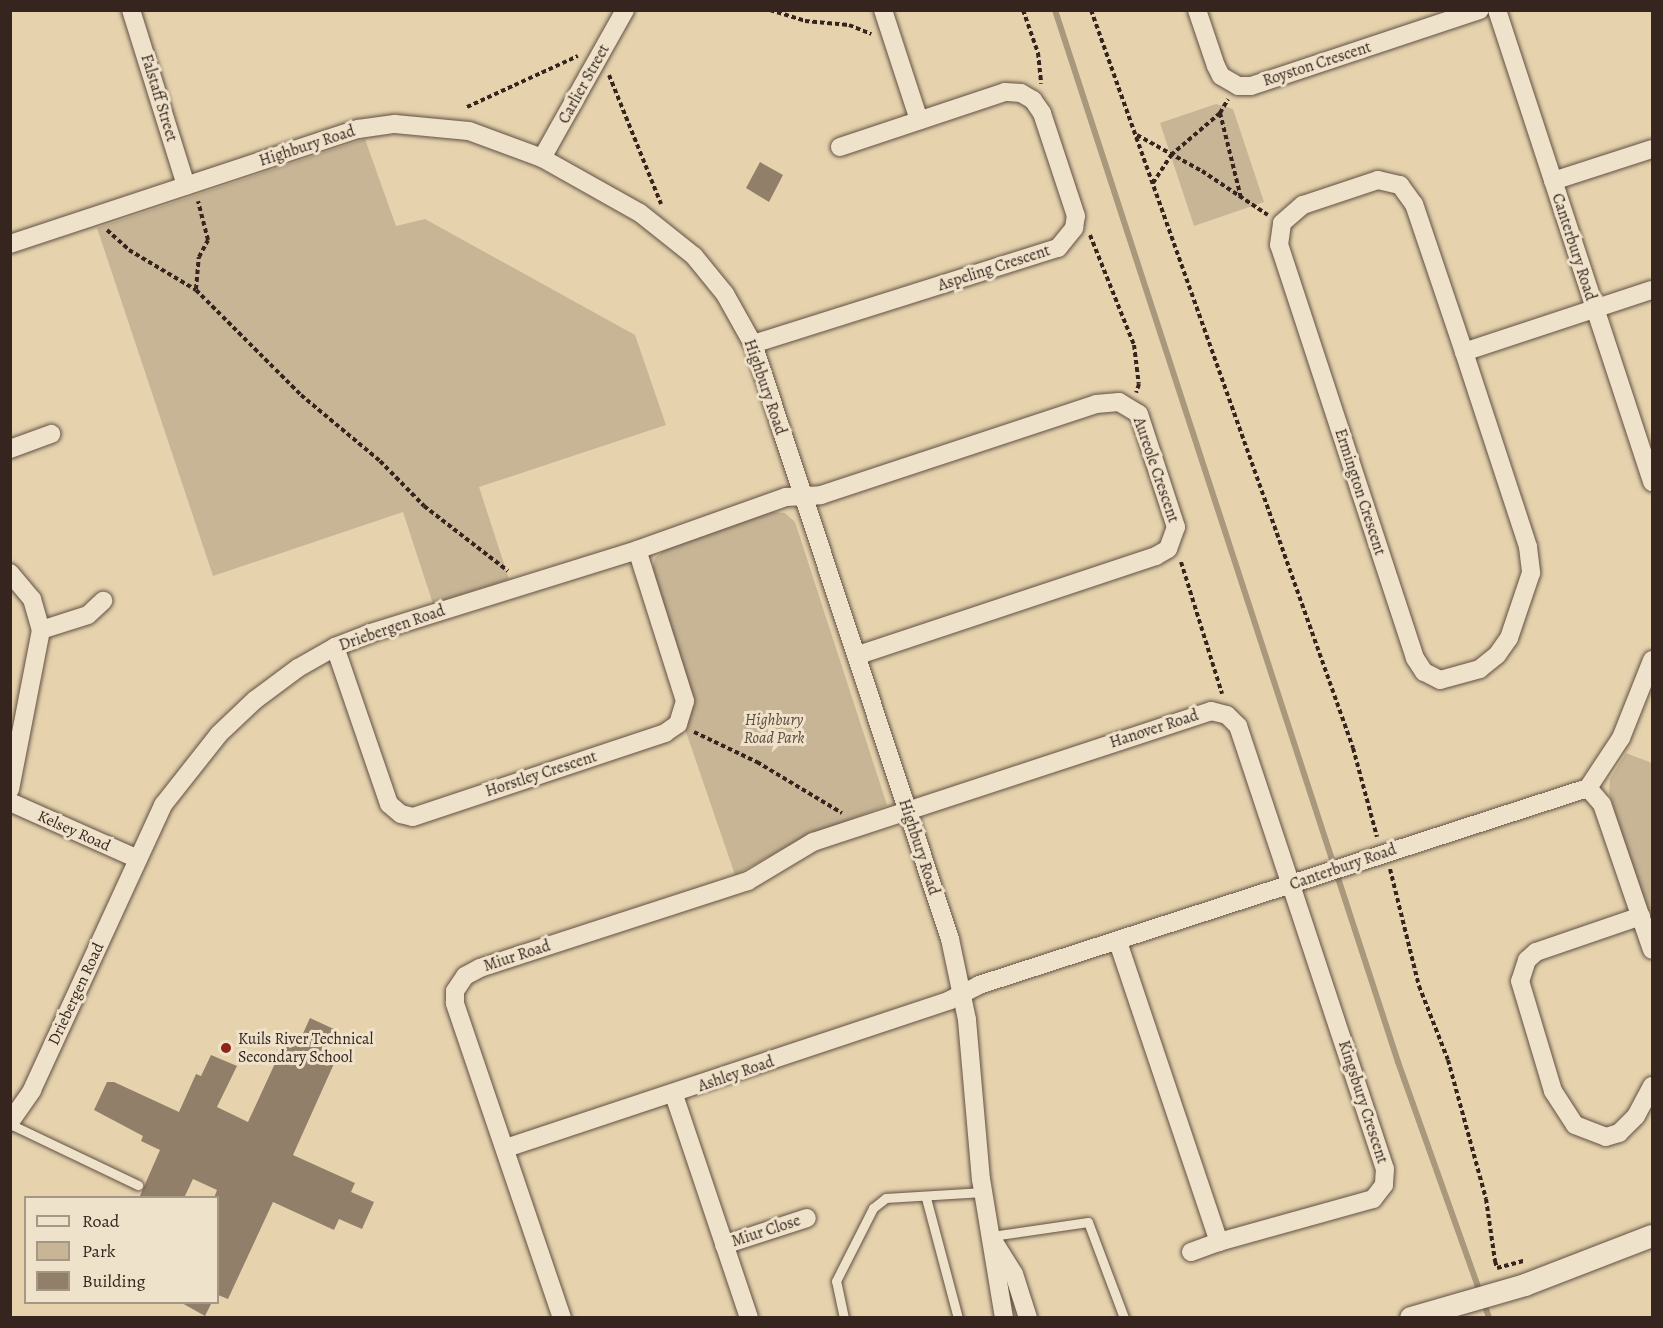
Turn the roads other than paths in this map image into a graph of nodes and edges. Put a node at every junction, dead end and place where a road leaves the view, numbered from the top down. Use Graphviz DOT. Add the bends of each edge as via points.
graph roads {
  1 [pos="131,10"];
  2 [pos="625,10"];
  3 [pos="883,10"];
  4 [pos="1197,10"];
  5 [pos="1480,10"];
  6 [pos="1497,10"];
  7 [pos="919,120"];
  8 [pos="840,147"];
  9 [pos="1653,149"];
  10 [pos="542,158"];
  11 [pos="1553,181"];
  12 [pos="190,184"];
  13 [pos="10,244"];
  14 [pos="1653,290"];
  15 [pos="1594,309"];
  16 [pos="753,344"];
  17 [pos="1464,352"];
  18 [pos="1645,431"];
  19 [pos="51,434"];
  20 [pos="10,449"];
  21 [pos="1653,482"];
  22 [pos="802,496"];
  23 [pos="637,550"];
  24 [pos="10,573"];
  25 [pos="103,601"];
  26 [pos="40,630"];
  27 [pos="334,646"];
  28 [pos="858,655"];
  29 [pos="1653,660"];
  30 [pos="1646,693"];
  31 [pos="1588,788"];
  32 [pos="10,789"];
  33 [pos="10,802"];
  34 [pos="907,811"];
  35 [pos="138,860"];
  36 [pos="1292,885"];
  37 [pos="1641,916"];
  38 [pos="1118,942"];
  39 [pos="1653,950"];
  40 [pos="963,993"];
  41 [pos="1653,1086"];
  42 [pos="674,1095"];
  43 [pos="10,1123"];
  44 [pos="506,1148"];
  45 [pos="138,1185"];
  46 [pos="983,1192"];
  47 [pos="926,1198"];
  48 [pos="807,1218"];
  49 [pos="1653,1236"];
  50 [pos="992,1238"];
  51 [pos="1219,1242"];
  52 [pos="724,1245"];
  53 [pos="1191,1252"];
  54 [pos="562,1317"];
  55 [pos="749,1317"];
  56 [pos="844,1317"];
  57 [pos="958,1317"];
  58 [pos="1004,1317"];
  59 [pos="1028,1317"];
  60 [pos="1124,1317"];
  61 [pos="1411,1317"];
  1 -- 12 [label="street, Falstaff Street"];
  2 -- 10 [label="street, Carlier Street"];
  3 -- 7 [label="street"];
  4 -- 5 [label="street, Royston Crescent" via="1215,66 1221,76 1238,86 1251,86"];
  6 -- 11 [label="street, Canterbury Road"];
  7 -- 8 [label="street"];
  7 -- 16 [label="street, Aspeling Crescent" via="1005,92 1021,93 1033,100 1042,113 1076,216 1074,228 1058,248"];
  9 -- 11 [label="street"];
  10 -- 12 [label="street, Highbury Road" via="469,130 395,124 358,129"];
  10 -- 16 [label="street, Highbury Road" via="640,213 672,236 719,286"];
  11 -- 15 [label="street, Canterbury Road"];
  12 -- 13 [label="street, Highbury Road"];
  14 -- 15 [label="street"];
  15 -- 17 [label="street"];
  15 -- 18 [label="street, Canterbury Road"];
  16 -- 22 [label="street, Highbury Road"];
  17 -- 17 [label="street, Ermington Crescent" via="1414,204 1400,185 1378,180 1303,205 1282,223 1279,245 1415,658 1424,672 1440,680 1480,669 1497,655 1509,638 1531,573 1528,547"];
  18 -- 21 [label="street, Canterbury Road"];
  19 -- 20 [label="street"];
  22 -- 23 [label="street, Driebergen Road" via="786,497"];
  22 -- 28 [label="street, Highbury Road"];
  22 -- 28 [label="street, Aureole Crescent" via="821,495 1096,404 1119,402 1139,414 1176,527 1168,549"];
  23 -- 27 [label="street, Driebergen Road"];
  23 -- 27 [label="street, Horstley Crescent" via="685,701 678,723 665,733 413,817 401,814 389,804"];
  24 -- 26 [label="street" via="32,599"];
  25 -- 26 [label="street" via="88,615"];
  26 -- 32 [label="street"];
  27 -- 35 [label="street, Driebergen Road" via="255,700 195,760 163,805"];
  28 -- 34 [label="street, Highbury Road"];
  29 -- 30 [label="street"];
  30 -- 31 [label="street"];
  31 -- 36 [label="street, Canterbury Road" via="1385,851"];
  31 -- 37 [label="street" via="1602,804"];
  33 -- 35 [label="street, Kelsey Road"];
  34 -- 36 [label="street, Hanover Road" via="1203,712 1219,712 1238,726"];
  34 -- 40 [label="street, Highbury Road" via="950,939"];
  34 -- 44 [label="street, Miur Road" via="813,842 748,881 465,976 455,991 455,1003"];
  35 -- 43 [label="street, Driebergen Road" via="32,1090"];
  36 -- 38 [label="street, Canterbury Road"];
  36 -- 51 [label="street, Kingsbury Crescent" via="1386,1177 1380,1192 1366,1203"];
  37 -- 39 [label="street"];
  37 -- 41 [label="street" via="1536,952 1521,969 1520,981 1553,1091 1575,1125 1606,1137 1619,1133 1636,1116"];
  38 -- 40 [label="street, Canterbury Road"];
  38 -- 51 [label="street"];
  40 -- 42 [label="street, Ashley Road"];
  40 -- 46 [label="street, Highbury Road"];
  42 -- 44 [label="street, Ashley Road"];
  42 -- 52 [label="street"];
  43 -- 45 [label="lane"];
  44 -- 54 [label="street, Miur Road"];
  46 -- 47 [label="lane"];
  46 -- 50 [label="street, Highbury Road"];
  47 -- 56 [label="lane" via="886,1198 873,1208 836,1281"];
  47 -- 57 [label="lane"];
  48 -- 52 [label="street, Miur Close"];
  49 -- 61 [label="street" via="1607,1257 1494,1295"];
  50 -- 58 [label="street, Highbury Road"];
  50 -- 59 [label="street, Highbury Road" via="1014,1274"];
  50 -- 60 [label="lane" via="1088,1222"];
  51 -- 53 [label="street, Kingsbury Crescent"];
  52 -- 55 [label="street"];
}
